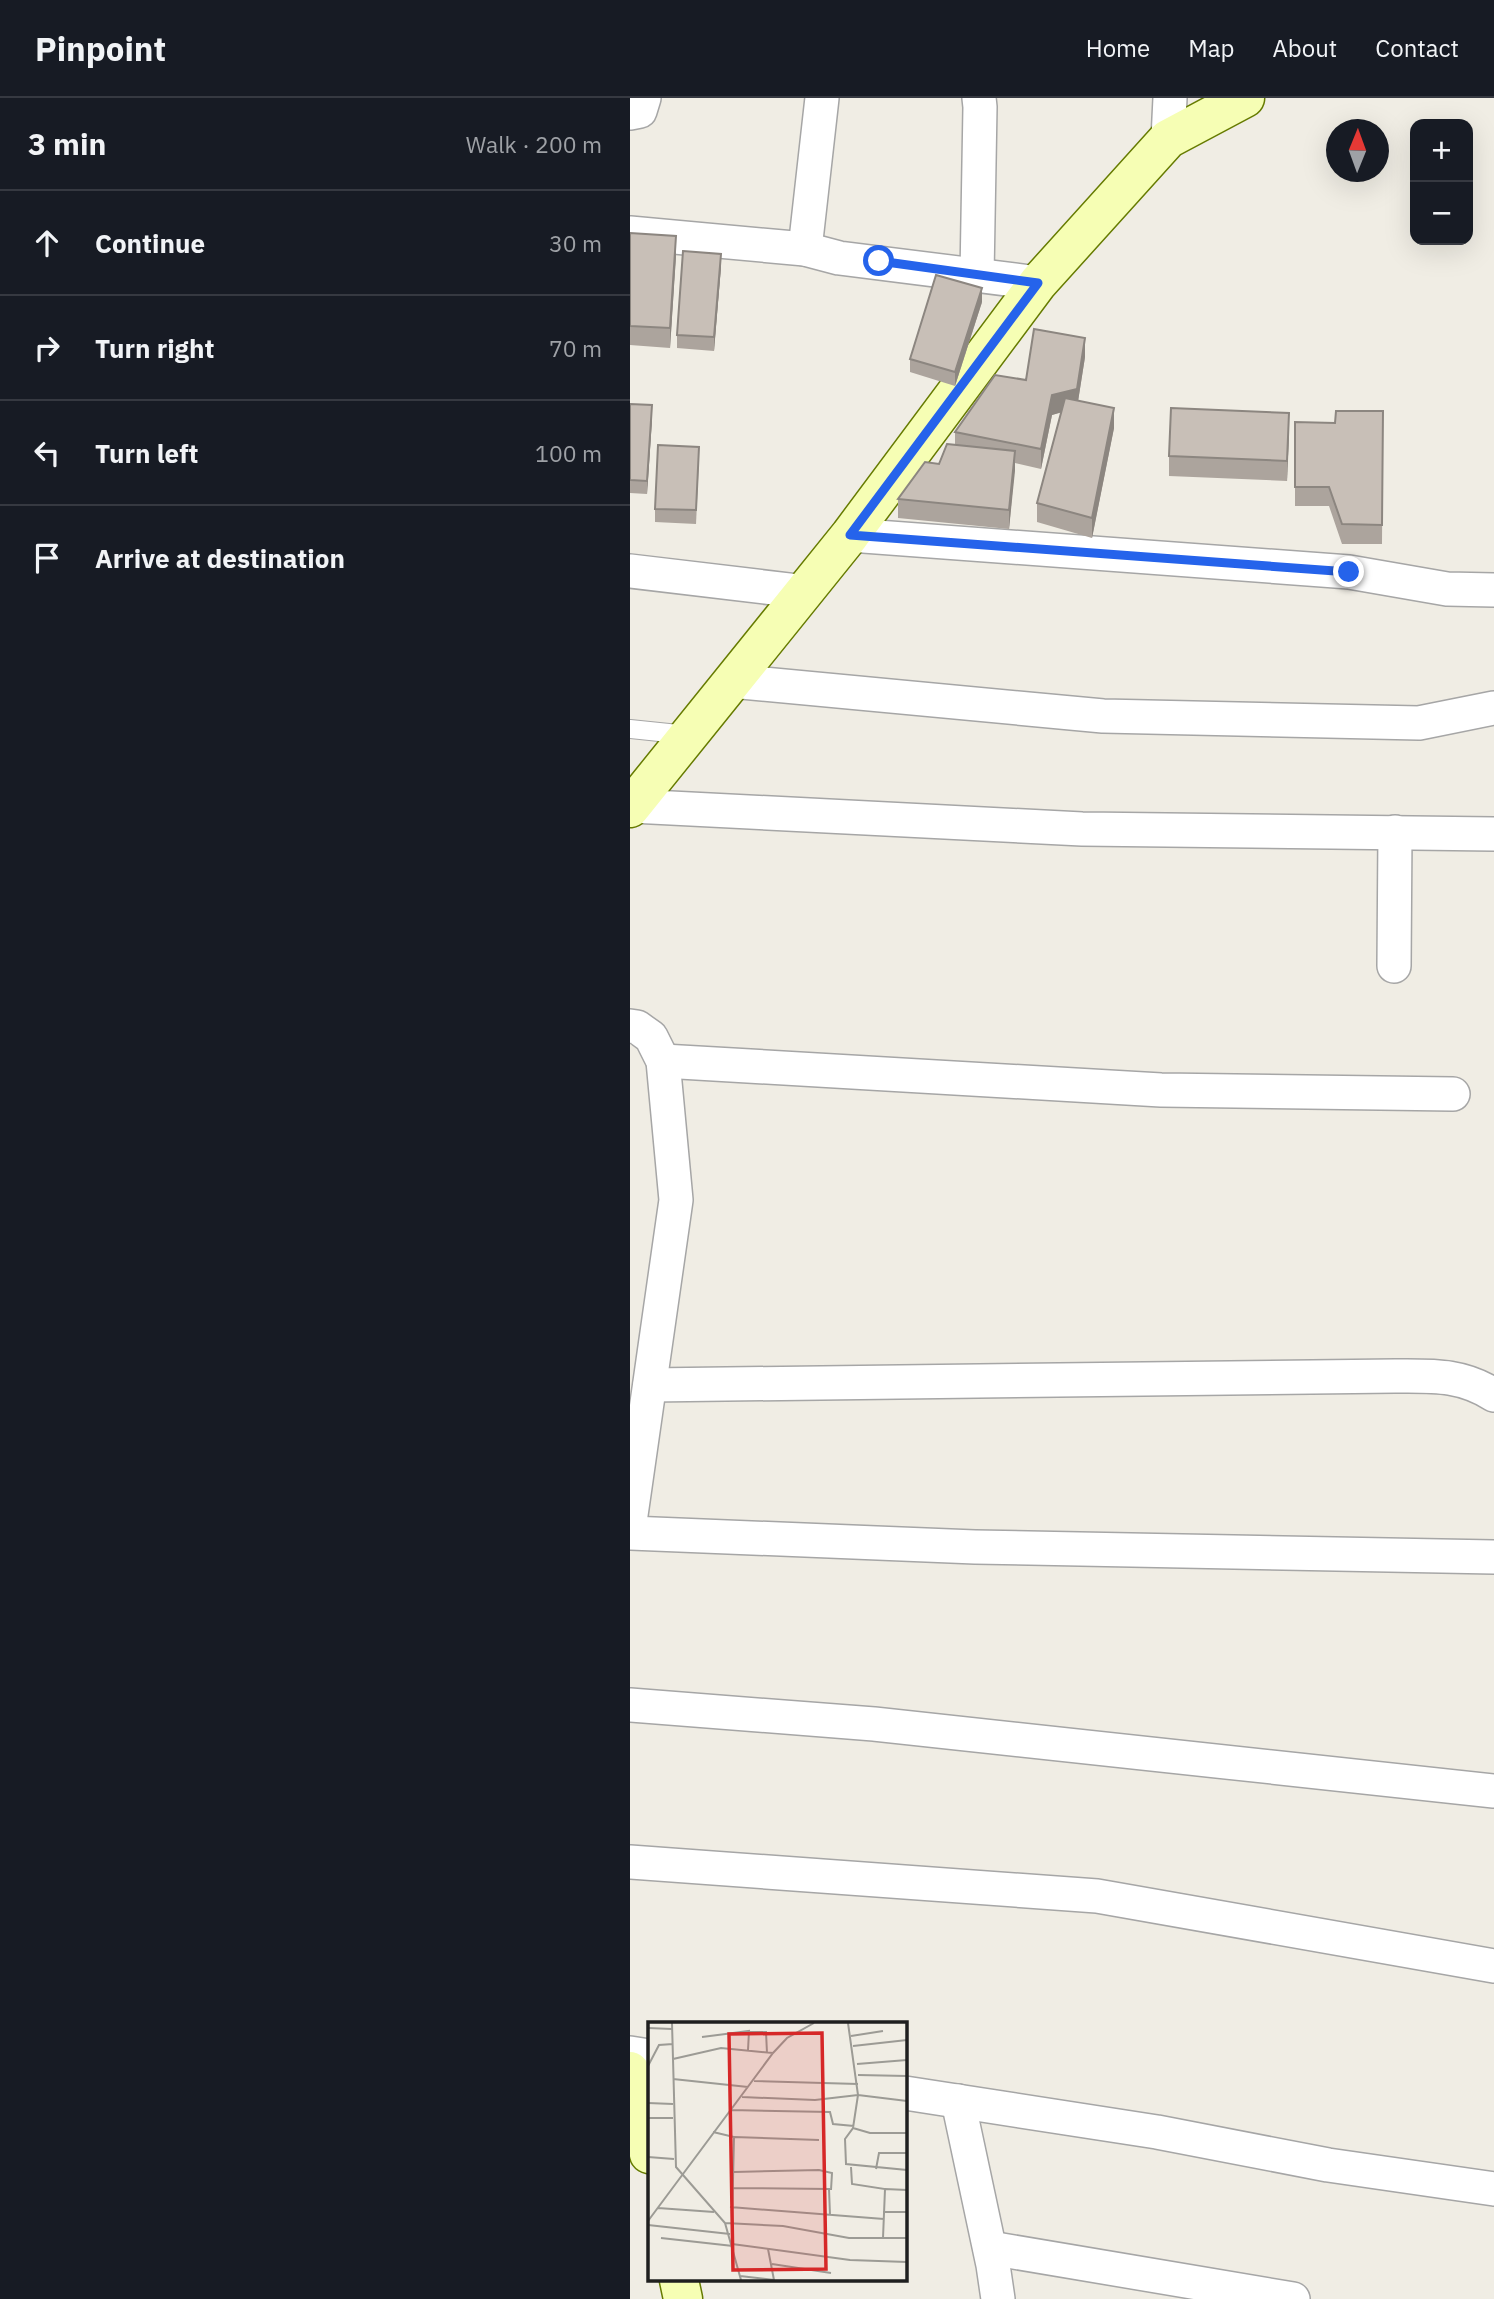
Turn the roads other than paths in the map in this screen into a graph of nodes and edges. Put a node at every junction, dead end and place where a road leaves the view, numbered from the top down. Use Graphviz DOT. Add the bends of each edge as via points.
graph roads {
  1 [pos="644,98"];
  2 [pos="822,98"];
  3 [pos="979,98"];
  4 [pos="1170,98"];
  5 [pos="1245,98"];
  6 [pos="630,113"];
  7 [pos="1168,139"];
  8 [pos="630,233"];
  9 [pos="806,249"];
  10 [pos="977,275"];
  11 [pos="1038,283"];
  12 [pos="850,535"];
  13 [pos="630,572"];
  14 [pos="1494,590"];
  15 [pos="806,592"];
  16 [pos="731,681"];
  17 [pos="1494,708"];
  18 [pos="630,729"];
  19 [pos="688,734"];
  20 [pos="631,807"];
  21 [pos="1395,832"];
  22 [pos="1494,834"];
  23 [pos="1394,966"];
  24 [pos="630,1026"];
  25 [pos="663,1061"];
  26 [pos="1453,1094"];
  27 [pos="650,1385"];
  28 [pos="1494,1395"];
  29 [pos="630,1522"];
  30 [pos="630,1533"];
  31 [pos="1494,1557"];
  32 [pos="630,1705"];
  33 [pos="1494,1791"];
  34 [pos="630,1862"];
  35 [pos="1494,1965"];
  36 [pos="630,2053"];
  37 [pos="648,2056"];
  38 [pos="630,2074"];
  39 [pos="906,2094"];
  40 [pos="958,2101"];
  41 [pos="648,2150"];
  42 [pos="1494,2189"];
  43 [pos="990,2248"];
  44 [pos="998,2299"];
  45 [pos="1293,2299"];
  1 -- 6 [label="street" via="640,111"];
  2 -- 9 [label="street"];
  3 -- 10 [label="street"];
  4 -- 7 [label="street"];
  5 -- 7 [label="street"];
  7 -- 11 [label="street"];
  8 -- 9 [label="street"];
  9 -- 10 [label="street" via="839,258"];
  10 -- 11 [label="street"];
  11 -- 12 [label="street"];
  12 -- 14 [label="street" via="1349,572 1447,590"];
  12 -- 15 [label="street"];
  13 -- 15 [label="street"];
  15 -- 16 [label="street"];
  16 -- 17 [label="street" via="1103,716 1419,723"];
  16 -- 19 [label="street"];
  18 -- 19 [label="lane"];
  19 -- 20 [label="street"];
  20 -- 21 [label="street" via="1082,829"];
  21 -- 22 [label="street"];
  21 -- 23 [label="street"];
  24 -- 25 [label="street" via="651,1037"];
  25 -- 26 [label="street" via="1161,1090"];
  25 -- 27 [label="street" via="676,1200"];
  27 -- 28 [label="street" via="1395,1376 1467,1380"];
  27 -- 29 [label="street"];
  30 -- 31 [label="street" via="975,1547"];
  32 -- 33 [label="street" via="874,1724"];
  34 -- 35 [label="street" via="1097,1896"];
  36 -- 37 [label="street"];
  38 -- 41 [label="street"];
  39 -- 40 [label="street"];
  40 -- 42 [label="street"];
  40 -- 43 [label="street"];
  43 -- 44 [label="street"];
  43 -- 45 [label="street"];
}
